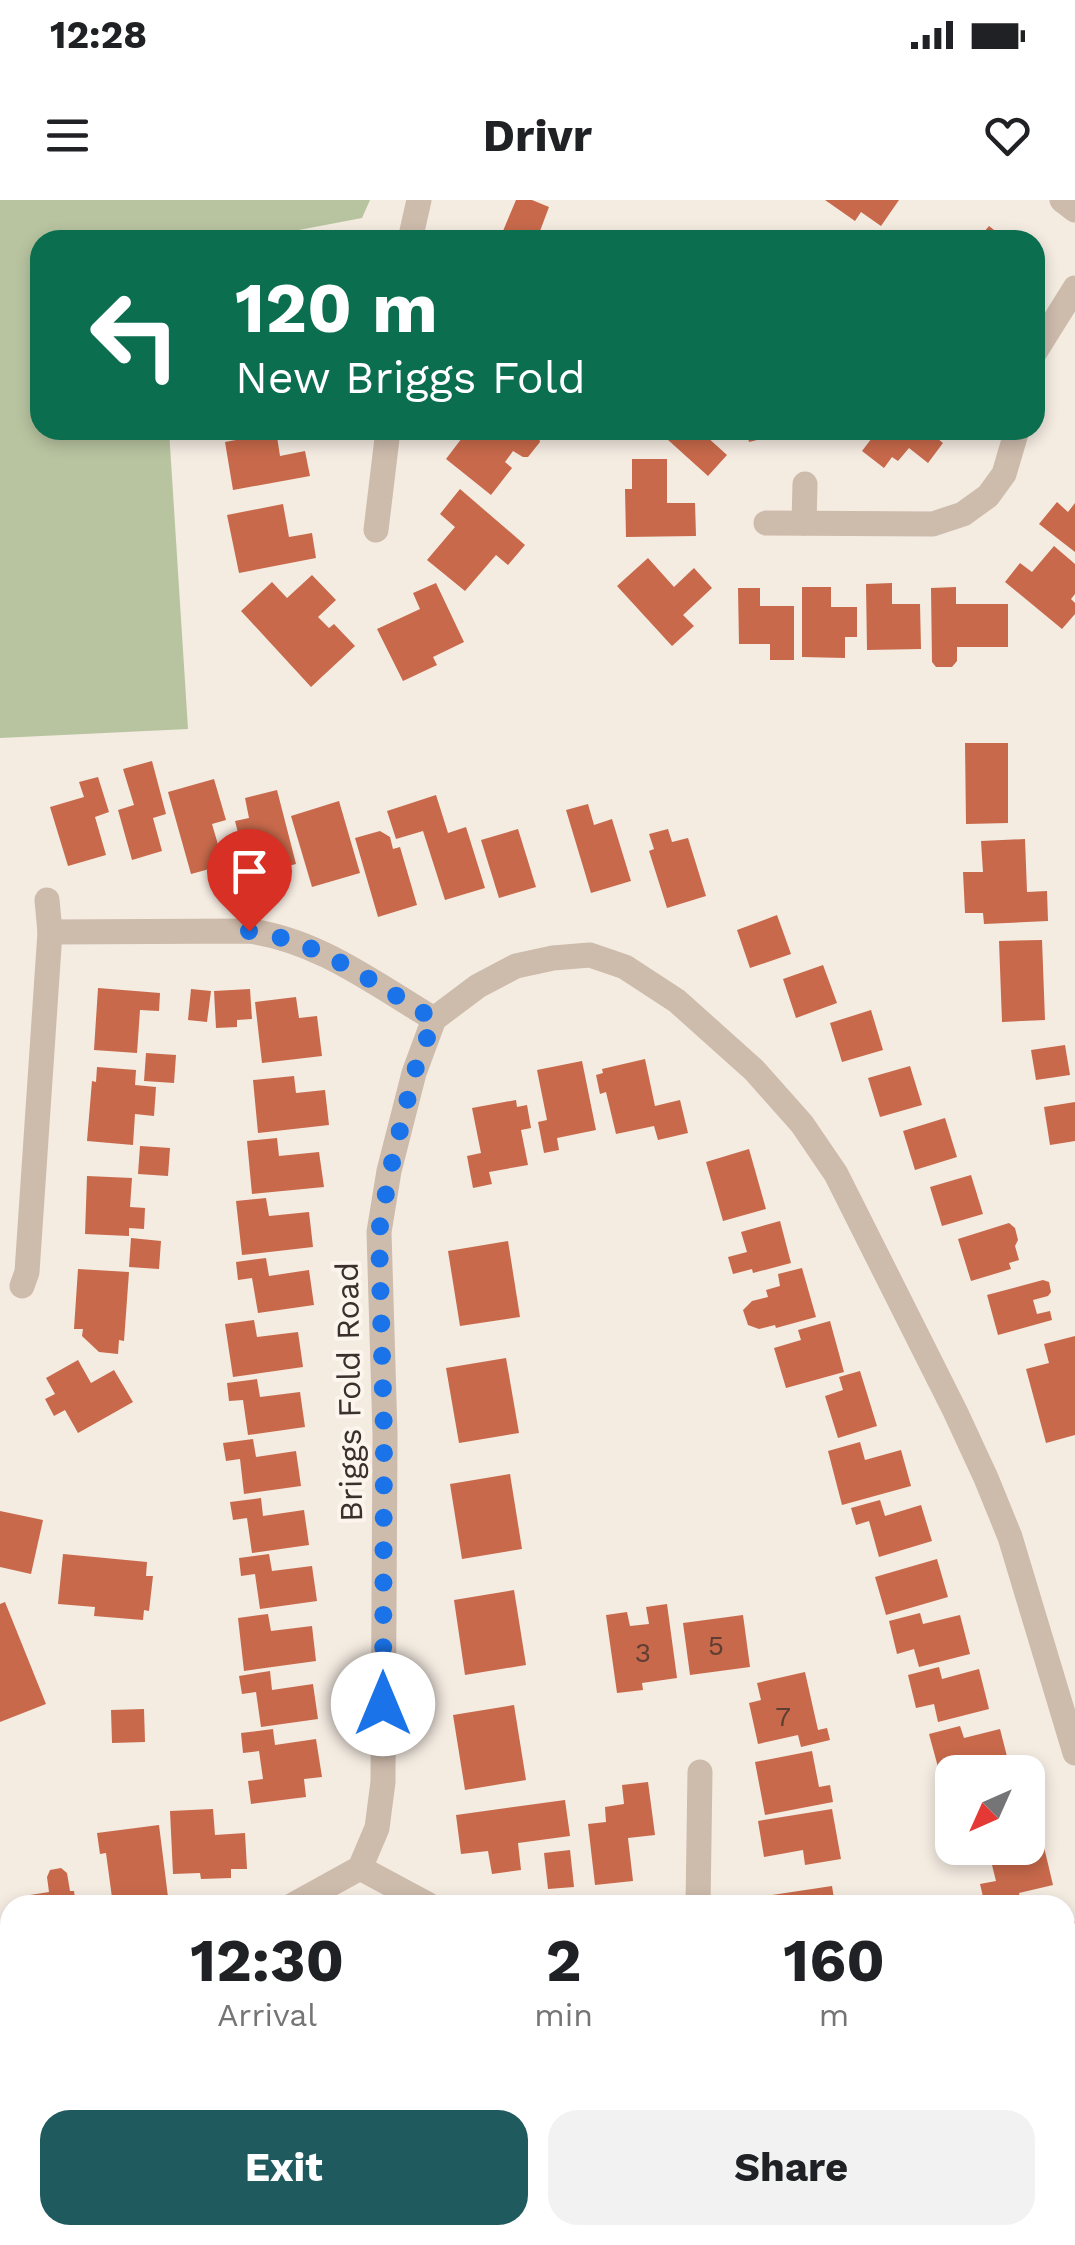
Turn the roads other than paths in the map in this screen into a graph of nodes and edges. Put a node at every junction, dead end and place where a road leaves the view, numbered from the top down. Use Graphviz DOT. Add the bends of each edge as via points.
graph roads {
  1 [pos="419,200"];
  2 [pos="1062,200"];
  3 [pos="1075,210"];
  4 [pos="412,230"];
  5 [pos="1075,288"];
  6 [pos="1045,336"];
  7 [pos="387,440"];
  8 [pos="1013,440"];
  9 [pos="805,484"];
  10 [pos="766,523"];
  11 [pos="804,524"];
  12 [pos="376,530"];
  13 [pos="47,900"];
  14 [pos="50,932"];
  15 [pos="434,1019"];
  16 [pos="22,1286"];
  17 [pos="1075,1752"];
  18 [pos="700,1772"];
  19 [pos="360,1868"];
  20 [pos="311,1895"];
  21 [pos="410,1895"];
  22 [pos="698,1895"];
  1 -- 4 [label="street"];
  2 -- 3 [label="street"];
  5 -- 6 [label="street"];
  7 -- 12 [label="street"];
  8 -- 11 [label="street" via="1004,474 964,514 933,524"];
  9 -- 11 [label="street"];
  10 -- 11 [label="street"];
  13 -- 14 [label="street"];
  14 -- 15 [label="street" via="276,934 318,950"];
  14 -- 16 [label="street"];
  15 -- 17 [label="street" via="516,966 590,956 625,967 676,1001 754,1070 802,1124 836,1174 986,1478"];
  15 -- 19 [label="street, Briggs Fold Road" via="414,1073 379,1232 383,1782 377,1828"];
  18 -- 22 [label="street"];
  19 -- 20 [label="street"];
  19 -- 21 [label="street"];
}
